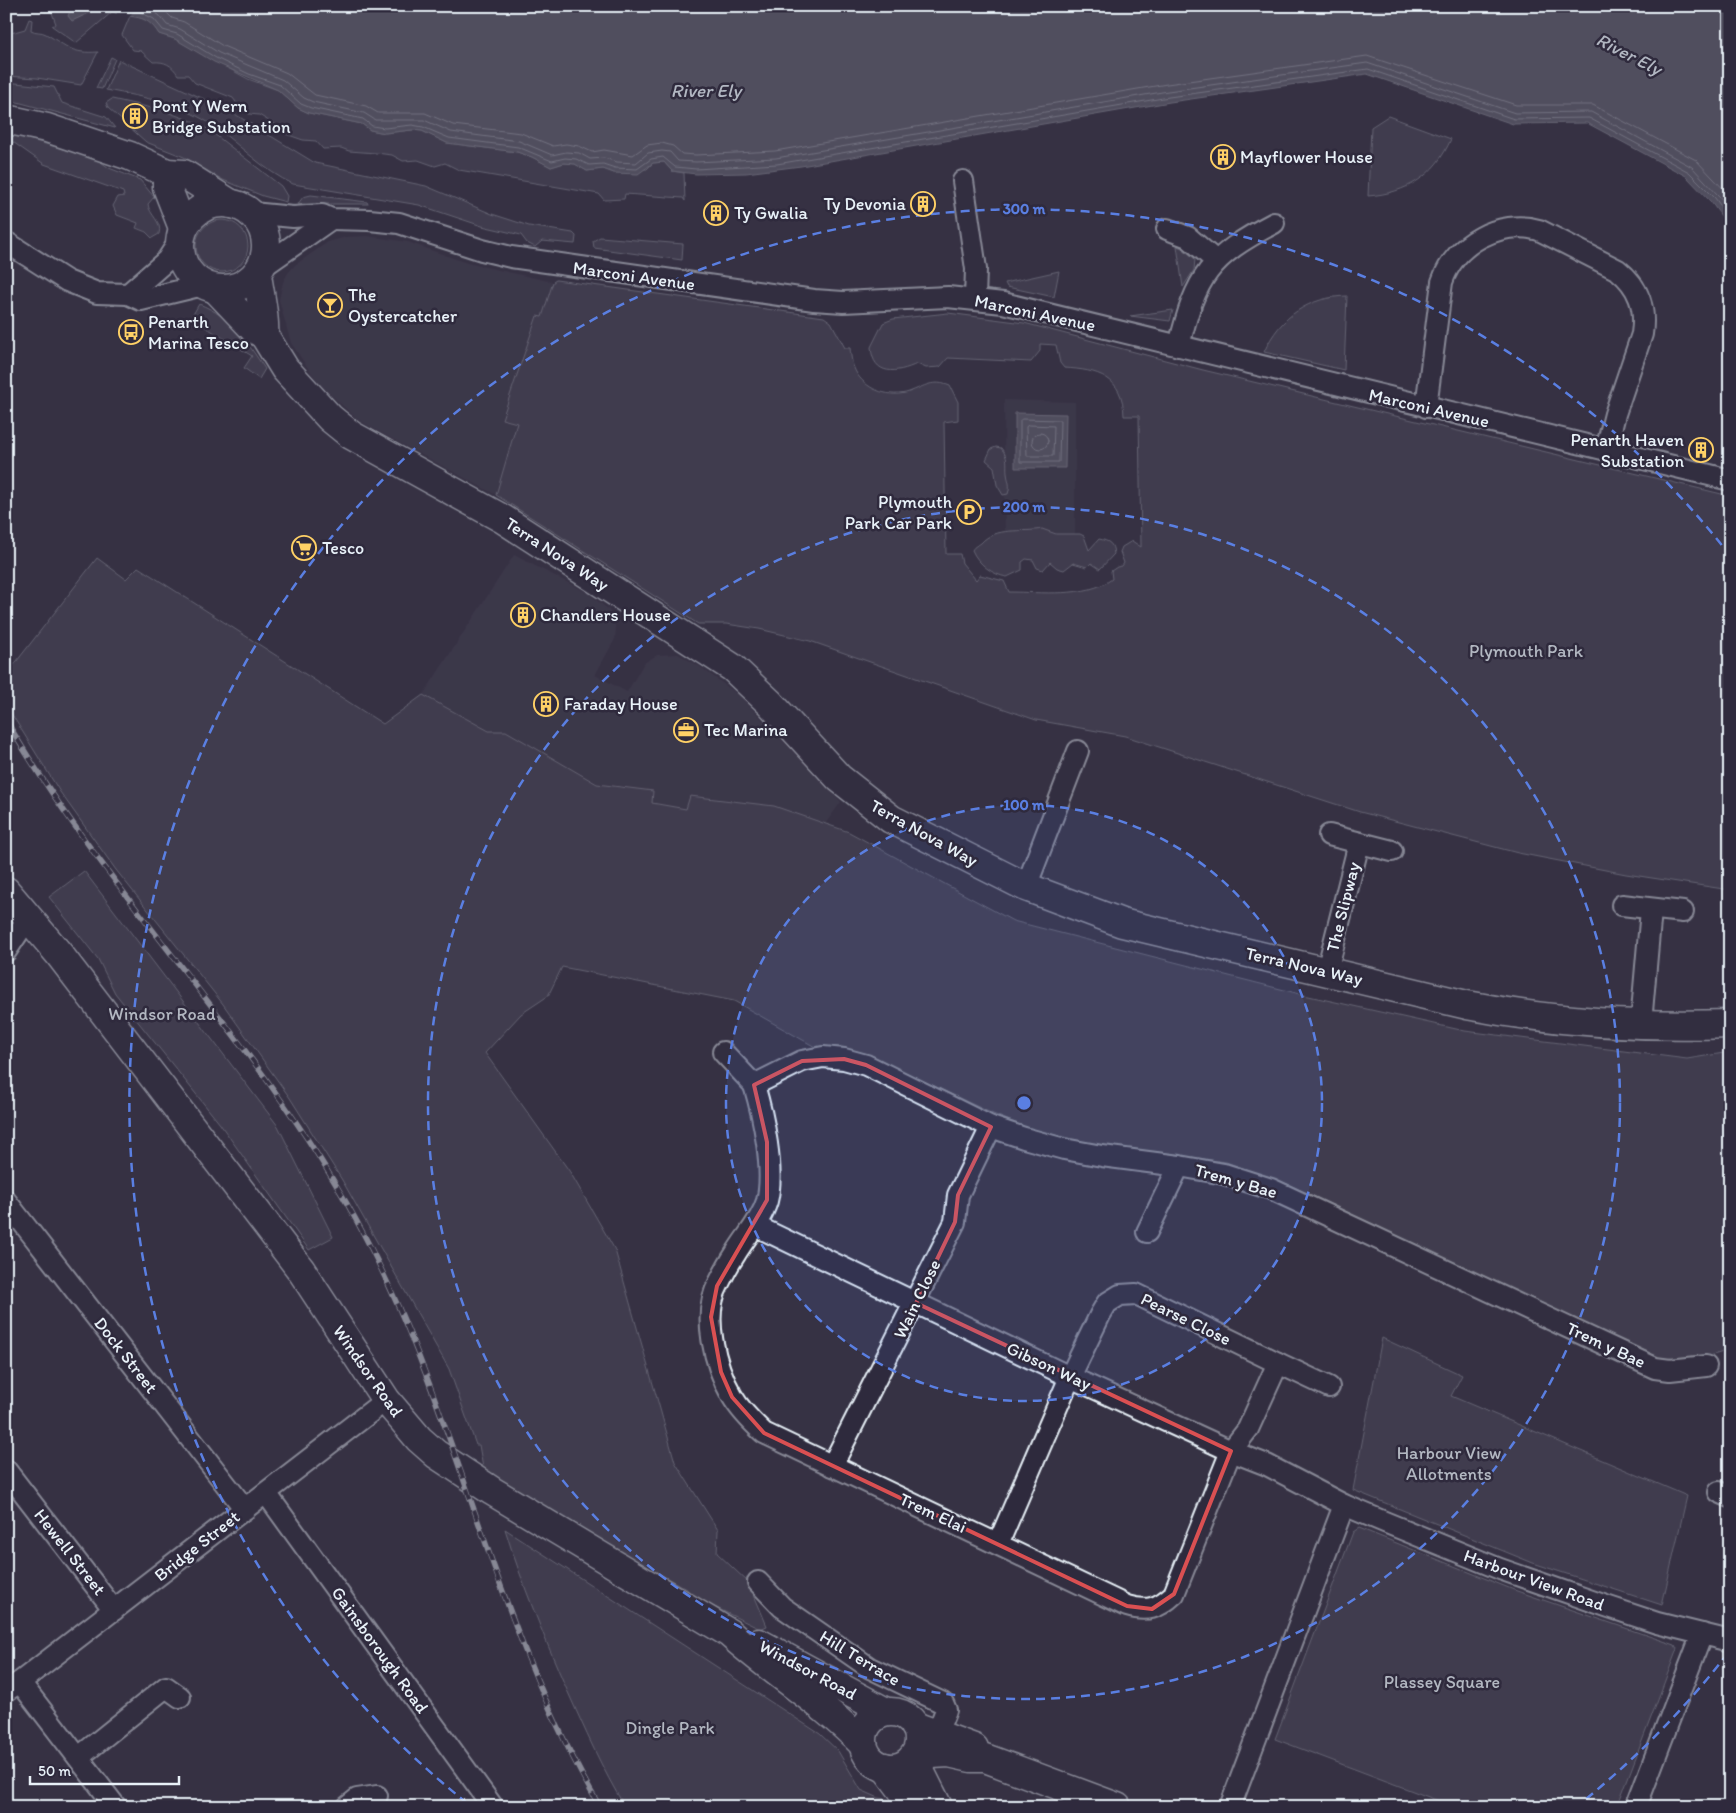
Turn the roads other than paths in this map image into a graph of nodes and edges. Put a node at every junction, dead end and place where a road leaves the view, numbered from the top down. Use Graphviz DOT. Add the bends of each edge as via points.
graph roads {
  1 [pos="6,119"];
  2 [pos="167,173"];
  3 [pos="963,181"];
  4 [pos="241,209"];
  5 [pos="332,220"];
  6 [pos="1274,223"];
  7 [pos="1167,229"];
  8 [pos="181,234"];
  9 [pos="6,242"];
  10 [pos="1216,261"];
  11 [pos="259,271"];
  12 [pos="210,287"];
  13 [pos="128,294"];
  14 [pos="975,299"];
  15 [pos="264,335"];
  16 [pos="1179,346"];
  17 [pos="1426,407"];
  18 [pos="1606,450"];
  19 [pos="1730,480"];
  20 [pos="1078,751"];
  21 [pos="1329,835"];
  22 [pos="1359,843"];
  23 [pos="1392,851"];
  24 [pos="1026,887"];
  25 [pos="6,891"];
  26 [pos="1622,905"];
  27 [pos="1651,910"];
  28 [pos="1684,912"];
  29 [pos="31,921"];
  30 [pos="6,951"];
  31 [pos="1327,971"];
  32 [pos="1641,1023"];
  33 [pos="1730,1024"];
  34 [pos="723,1052"];
  35 [pos="754,1085"];
  36 [pos="991,1127"];
  37 [pos="1179,1166"];
  38 [pos="6,1201"];
  39 [pos="756,1226"];
  40 [pos="1147,1232"];
  41 [pos="916,1303"];
  42 [pos="1278,1363"];
  43 [pos="1706,1366"];
  44 [pos="1070,1377"];
  45 [pos="1329,1387"];
  46 [pos="386,1400"];
  47 [pos="1231,1451"];
  48 [pos="832,1466"];
  49 [pos="6,1470"];
  50 [pos="266,1493"];
  51 [pos="1344,1504"];
  52 [pos="245,1509"];
  53 [pos="998,1544"];
  54 [pos="758,1582"];
  55 [pos="114,1610"];
  56 [pos="729,1633"];
  57 [pos="1702,1634"];
  58 [pos="1730,1641"];
  59 [pos="13,1686"];
  60 [pos="180,1697"];
  61 [pos="886,1712"];
  62 [pos="926,1729"];
  63 [pos="863,1744"];
  64 [pos="914,1756"];
  65 [pos="79,1757"];
  66 [pos="985,1758"];
  67 [pos="885,1767"];
  68 [pos="376,1796"];
  69 [pos="116,1807"];
  70 [pos="346,1807"];
  71 [pos="492,1807"];
  72 [pos="915,1807"];
  73 [pos="938,1807"];
  74 [pos="1117,1807"];
  75 [pos="1230,1807"];
  76 [pos="1636,1807"];
  1 -- 2 [label="street" via="48,128"];
  2 -- 4 [label="street" via="184,174"];
  2 -- 8 [label="street" via="167,187"];
  3 -- 14 [label="street" via="976,270"];
  4 -- 5 [label="street, Marconi Avenue" via="293,217 322,215"];
  4 -- 8 [label="street" via="216,204 201,208 190,216"];
  4 -- 11 [label="street" via="264,232 267,256"];
  5 -- 11 [label="street"];
  5 -- 14 [label="street, Marconi Avenue" via="399,223 482,250 536,262 814,300"];
  6 -- 10 [label="street" via="1231,248"];
  7 -- 10 [label="street" via="1188,237"];
  8 -- 12 [label="street" via="180,253 184,266 192,277"];
  8 -- 13 [label="street" via="167,260"];
  9 -- 13 [label="street" via="83,288 112,295"];
  10 -- 16 [label="street" via="1190,302"];
  11 -- 12 [label="street" via="246,283 230,290"];
  11 -- 15 [label="street, Terra Nova Way" via="261,308 266,323"];
  12 -- 13 [label="street" via="142,300"];
  12 -- 15 [label="street, Terra Nova Way"];
  14 -- 16 [label="street, Marconi Avenue" via="1030,309"];
  15 -- 24 [label="street, Terra Nova Way" via="304,392 351,435 503,519 733,668 839,778 891,819"];
  16 -- 17 [label="street, Marconi Avenue"];
  17 -- 18 [label="street, Marconi Avenue"];
  17 -- 18 [label="street" via="1445,272 1464,250 1482,236 1507,227 1527,226 1618,270 1629,279 1642,301 1642,334"];
  18 -- 19 [label="street, Marconi Avenue"];
  20 -- 24 [label="street"];
  21 -- 22 [label="street, The Slipway"];
  22 -- 23 [label="street, The Slipway"];
  22 -- 31 [label="street, The Slipway"];
  24 -- 31 [label="street, Terra Nova Way" via="1122,922"];
  25 -- 29 [label="street, Windsor Road"];
  26 -- 27 [label="street"];
  27 -- 28 [label="street"];
  27 -- 32 [label="street"];
  29 -- 30 [label="street" via="20,930"];
  29 -- 46 [label="street, Windsor Road" via="266,1224"];
  31 -- 32 [label="street, Terra Nova Way" via="1513,1014"];
  32 -- 33 [label="street, Terra Nova Way"];
  34 -- 35 [label="street"];
  35 -- 36 [label="street, Trem y Bae" via="802,1061 823,1057 844,1059 866,1065"];
  35 -- 39 [label="street" via="767,1142 768,1175 767,1200"];
  36 -- 37 [label="street, Trem y Bae" via="1064,1149"];
  36 -- 41 [label="street, Wain Close" via="958,1195 955,1222"];
  37 -- 40 [label="street"];
  37 -- 43 [label="street, Trem y Bae" via="1224,1174 1271,1189 1655,1368 1670,1370"];
  38 -- 52 [label="street, Dock Street"];
  39 -- 41 [label="street, Gibson Way"];
  39 -- 48 [label="street, Trem Elai" via="717,1286 710,1317 721,1372 732,1397 764,1433"];
  41 -- 44 [label="street, Gibson Way"];
  41 -- 48 [label="street, Wain Close"];
  42 -- 44 [label="street, Pearse Close" via="1136,1294 1120,1295 1107,1303"];
  42 -- 45 [label="street, Pearse Close"];
  42 -- 47 [label="street" via="1248,1429"];
  44 -- 47 [label="street, Gibson Way"];
  44 -- 53 [label="street, Pearse Close"];
  46 -- 50 [label="street, Bridge Street"];
  46 -- 56 [label="street, Windsor Road" via="419,1439 452,1465"];
  47 -- 51 [label="street, Gibson Way"];
  47 -- 53 [label="street, Trem Elai" via="1174,1594 1152,1609 1127,1606"];
  48 -- 53 [label="street, Trem Elai"];
  49 -- 55 [label="street, Hewell Street"];
  50 -- 52 [label="street, Bridge Street"];
  50 -- 71 [label="street, Gainsborough Road"];
  51 -- 57 [label="street, Harbour View Road" via="1500,1569 1657,1623"];
  51 -- 75 [label="street"];
  52 -- 55 [label="street, Bridge Street"];
  54 -- 62 [label="street, Hill Terrace" via="782,1607 870,1668 943,1702 946,1710"];
  55 -- 59 [label="street, Bridge Street"];
  56 -- 61 [label="street, Windsor Road" via="767,1645"];
  56 -- 63 [label="street, Windsor Road" via="758,1659 828,1710"];
  57 -- 58 [label="street, Harbour View Road"];
  57 -- 76 [label="street"];
  59 -- 65 [label="street"];
  60 -- 65 [label="street" via="166,1687"];
  61 -- 62 [label="street, Windsor Road" via="898,1712"];
  61 -- 63 [label="street, Windsor Road" via="866,1726"];
  62 -- 64 [label="street"];
  62 -- 66 [label="street, Windsor Road" via="974,1748"];
  63 -- 67 [label="street, Windsor Road" via="871,1760"];
  64 -- 66 [label="street" via="949,1753"];
  64 -- 67 [label="street" via="906,1764"];
  64 -- 73 [label="street"];
  65 -- 69 [label="street"];
  66 -- 74 [label="street"];
  67 -- 72 [label="street, Windsor Road"];
  68 -- 70 [label="street" via="357,1799"];
}
